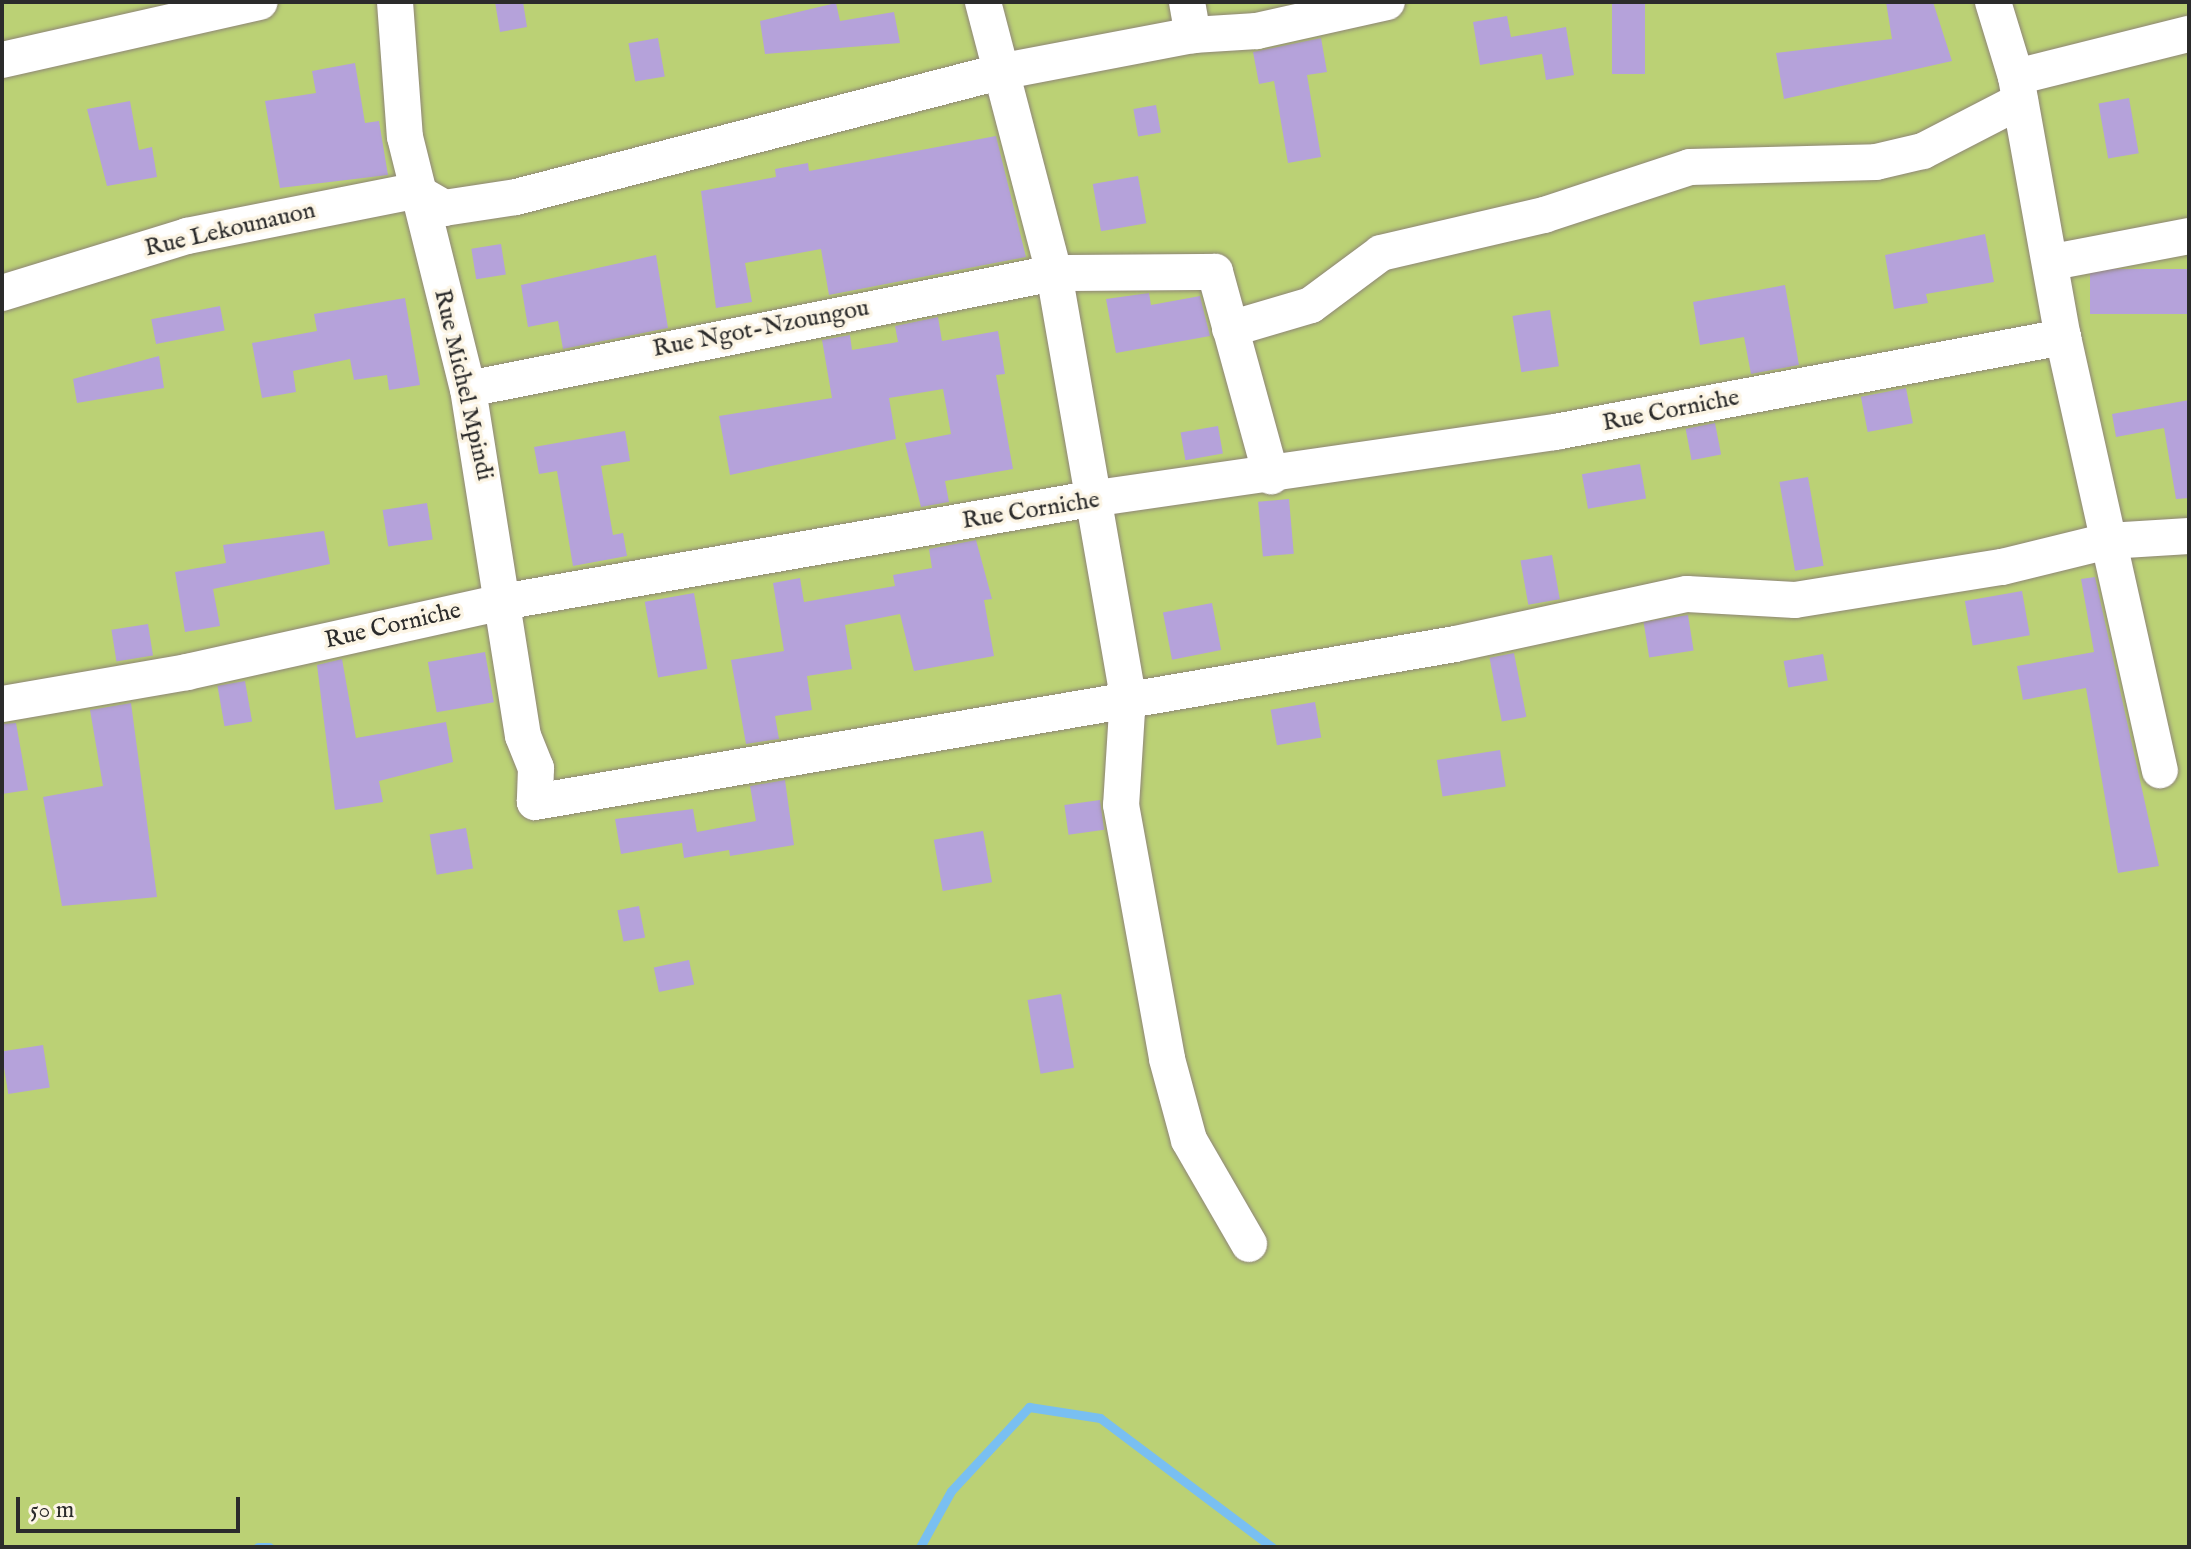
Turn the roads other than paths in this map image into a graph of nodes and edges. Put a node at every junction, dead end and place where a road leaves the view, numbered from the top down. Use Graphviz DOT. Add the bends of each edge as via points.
graph roads {
  1 [pos="260,2"];
  2 [pos="395,2"];
  3 [pos="983,2"];
  4 [pos="1387,2"];
  5 [pos="1993,2"];
  6 [pos="1190,19"];
  7 [pos="2189,34"];
  8 [pos="2,60"];
  9 [pos="999,72"];
  10 [pos="2018,89"];
  11 [pos="415,191"];
  12 [pos="2189,236"];
  13 [pos="2053,262"];
  14 [pos="1054,273"];
  15 [pos="2,293"];
  16 [pos="1230,329"];
  17 [pos="2063,337"];
  18 [pos="468,389"];
  19 [pos="1271,476"];
  20 [pos="1090,499"];
  21 [pos="2189,536"];
  22 [pos="2108,541"];
  23 [pos="508,601"];
  24 [pos="1128,695"];
  25 [pos="2,704"];
  26 [pos="2160,770"];
  27 [pos="1249,1244"];
  1 -- 8 [label="street"];
  2 -- 11 [label="street, Rue Michel Mpindi" via="397,92"];
  3 -- 9 [label="street"];
  4 -- 6 [label="street" via="1257,31"];
  5 -- 10 [label="street"];
  6 -- 9 [label="street"];
  7 -- 10 [label="street"];
  9 -- 11 [label="street" via="516,197 444,208"];
  9 -- 14 [label="street"];
  10 -- 13 [label="street"];
  10 -- 16 [label="street" via="1923,151 1876,162 1690,167 1544,215 1381,253 1311,305"];
  11 -- 15 [label="street, Rue Lekounauon" via="187,236"];
  11 -- 18 [label="street, Rue Michel Mpindi"];
  12 -- 13 [label="street"];
  13 -- 17 [label="street"];
  14 -- 16 [label="street, Rue Ngot-Nzoungou" via="1215,272"];
  14 -- 18 [label="street, Rue Ngot-Nzoungou"];
  14 -- 20 [label="street"];
  16 -- 19 [label="street"];
  17 -- 19 [label="street, Rue Corniche" via="1555,432"];
  17 -- 22 [label="street"];
  18 -- 23 [label="street, Rue Michel Mpindi"];
  19 -- 20 [label="street, Rue Corniche"];
  20 -- 23 [label="street, Rue Corniche"];
  20 -- 24 [label="street"];
  21 -- 22 [label="street"];
  22 -- 24 [label="street" via="2002,567 1795,600 1687,594 1455,644"];
  22 -- 26 [label="street"];
  23 -- 24 [label="street, Rue Michel Mpindi" via="523,736 536,768 535,802"];
  23 -- 25 [label="street, Rue Corniche" via="187,672"];
  24 -- 27 [label="street" via="1121,805 1167,1059 1189,1140"];
}
